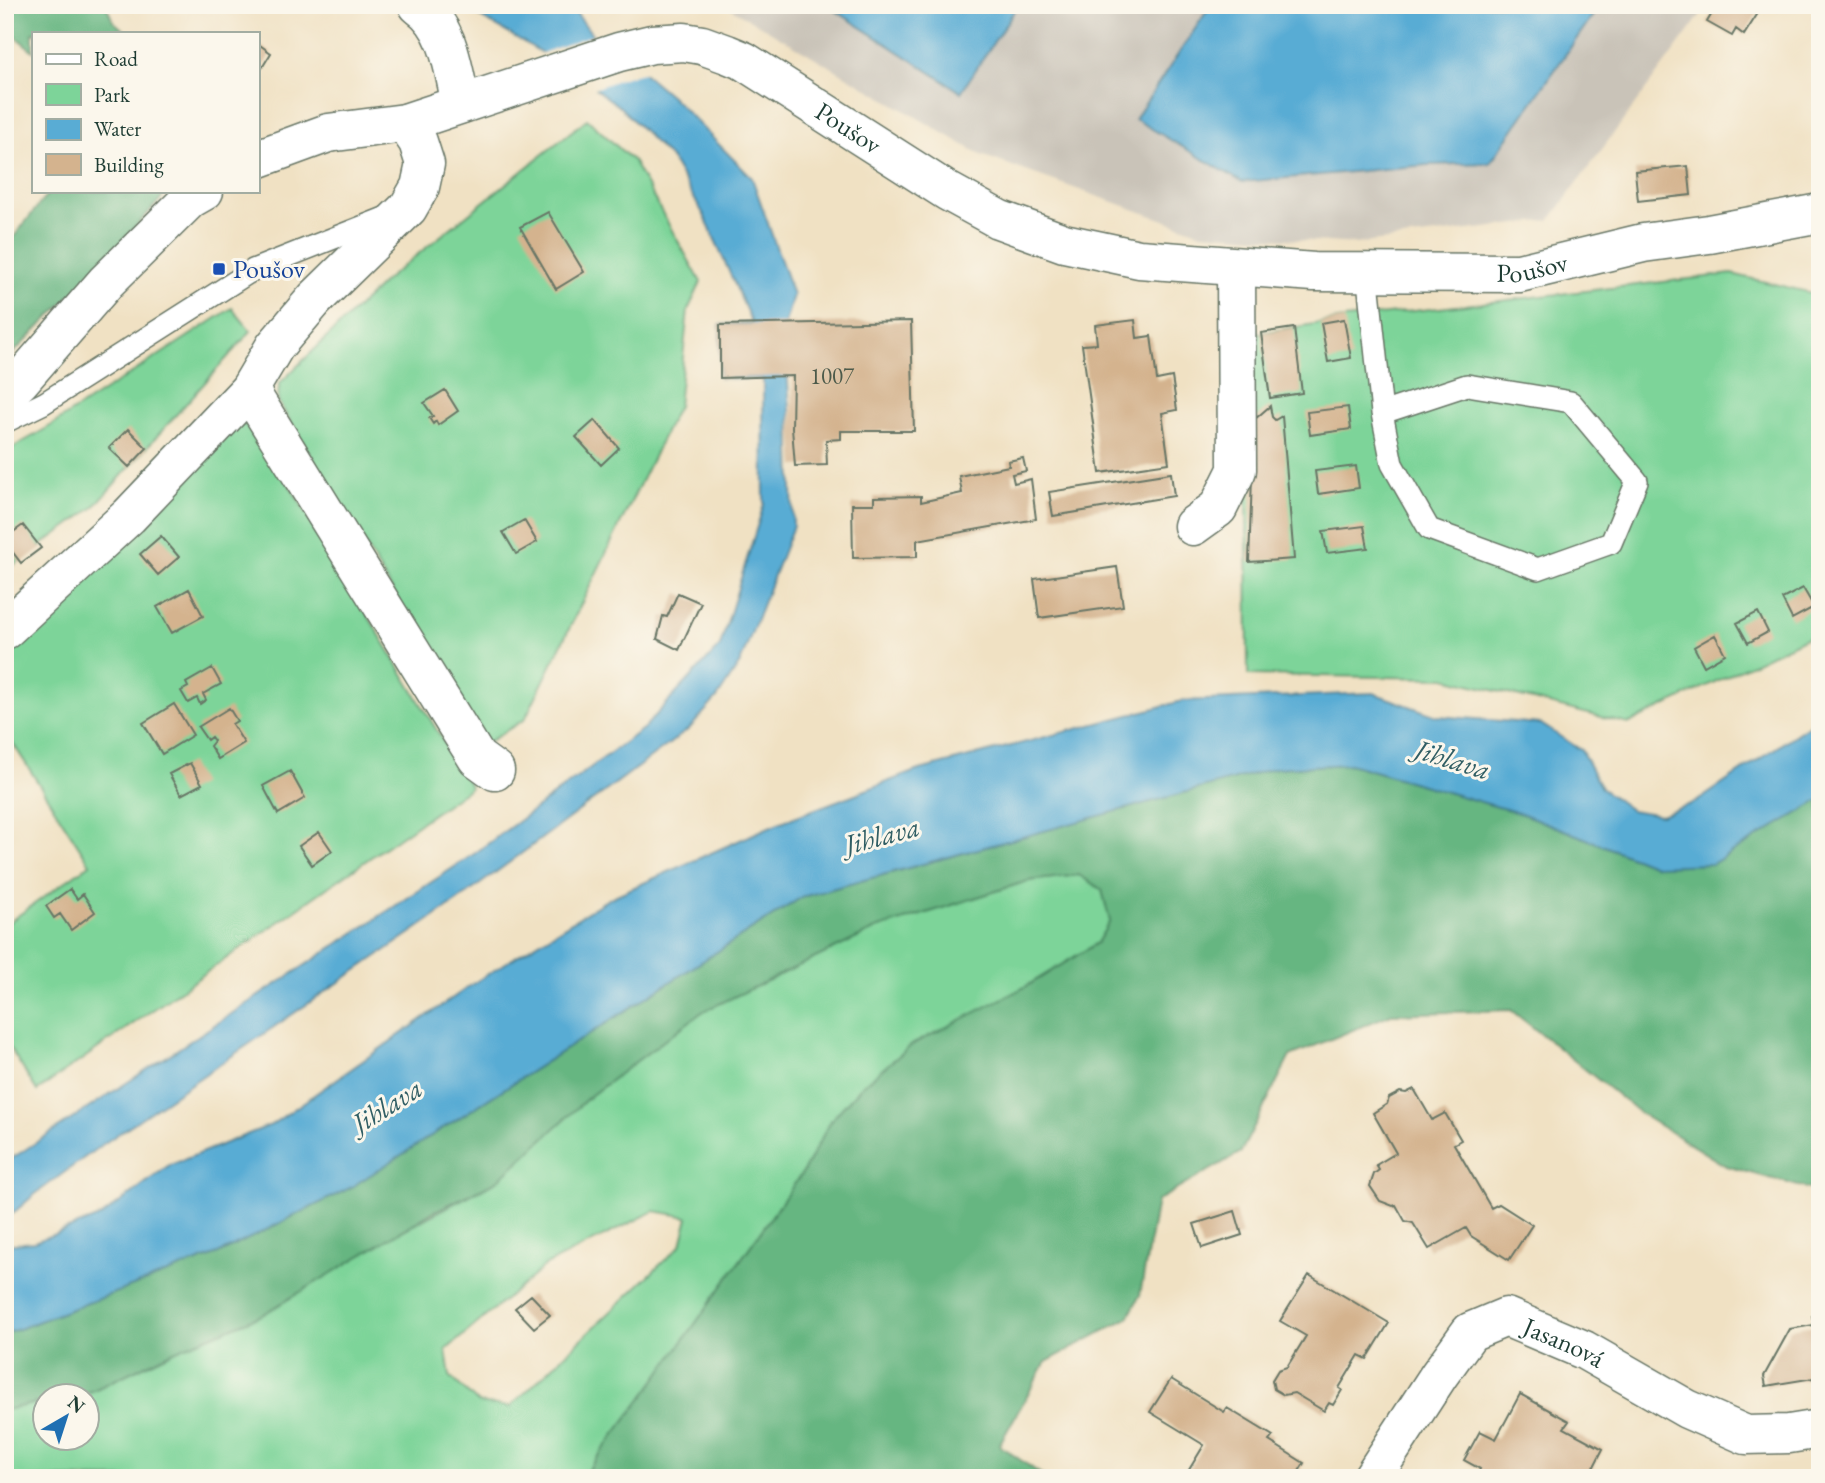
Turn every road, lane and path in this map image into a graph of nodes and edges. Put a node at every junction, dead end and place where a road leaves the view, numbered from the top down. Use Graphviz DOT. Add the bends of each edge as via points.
graph roads {
  1 [pos="418,5"];
  2 [pos="461,104"];
  3 [pos="405,123"];
  4 [pos="259,158"];
  5 [pos="202,192"];
  6 [pos="408,208"];
  7 [pos="1820,213"];
  8 [pos="1236,267"];
  9 [pos="1367,271"];
  10 [pos="248,390"];
  11 [pos="5,395"];
  12 [pos="1382,413"];
  13 [pos="5,422"];
  14 [pos="1194,526"];
  15 [pos="5,630"];
  16 [pos="495,771"];
  17 [pos="1820,1429"];
  18 [pos="1372,1478"];
  1 -- 2 [label="street" via="430,13 445,37"];
  2 -- 3 [label="street, Poušov"];
  2 -- 8 [label="street, Poušov" via="619,52 652,44 702,45 744,61 998,219 1065,243 1139,259"];
  3 -- 4 [label="street, Poušov" via="328,133"];
  3 -- 6 [label="street" via="425,164 420,187"];
  5 -- 11 [label="street" via="106,282"];
  6 -- 10 [label="street" via="315,299 275,346"];
  6 -- 13 [label="lane" via="253,270 44,403"];
  7 -- 9 [label="street, Poušov" via="1643,243 1519,273"];
  8 -- 9 [label="street, Poušov"];
  8 -- 14 [label="street" via="1237,470 1218,508"];
  9 -- 12 [label="lane"];
  10 -- 15 [label="street" via="129,516"];
  10 -- 16 [label="street" via="477,758"];
  12 -- 12 [label="lane" via="1392,464 1429,529 1538,569 1611,543 1637,481 1571,402 1467,385"];
  17 -- 18 [label="street, Jasanová" via="1746,1435 1687,1409 1584,1350 1506,1317 1471,1332"];
}
